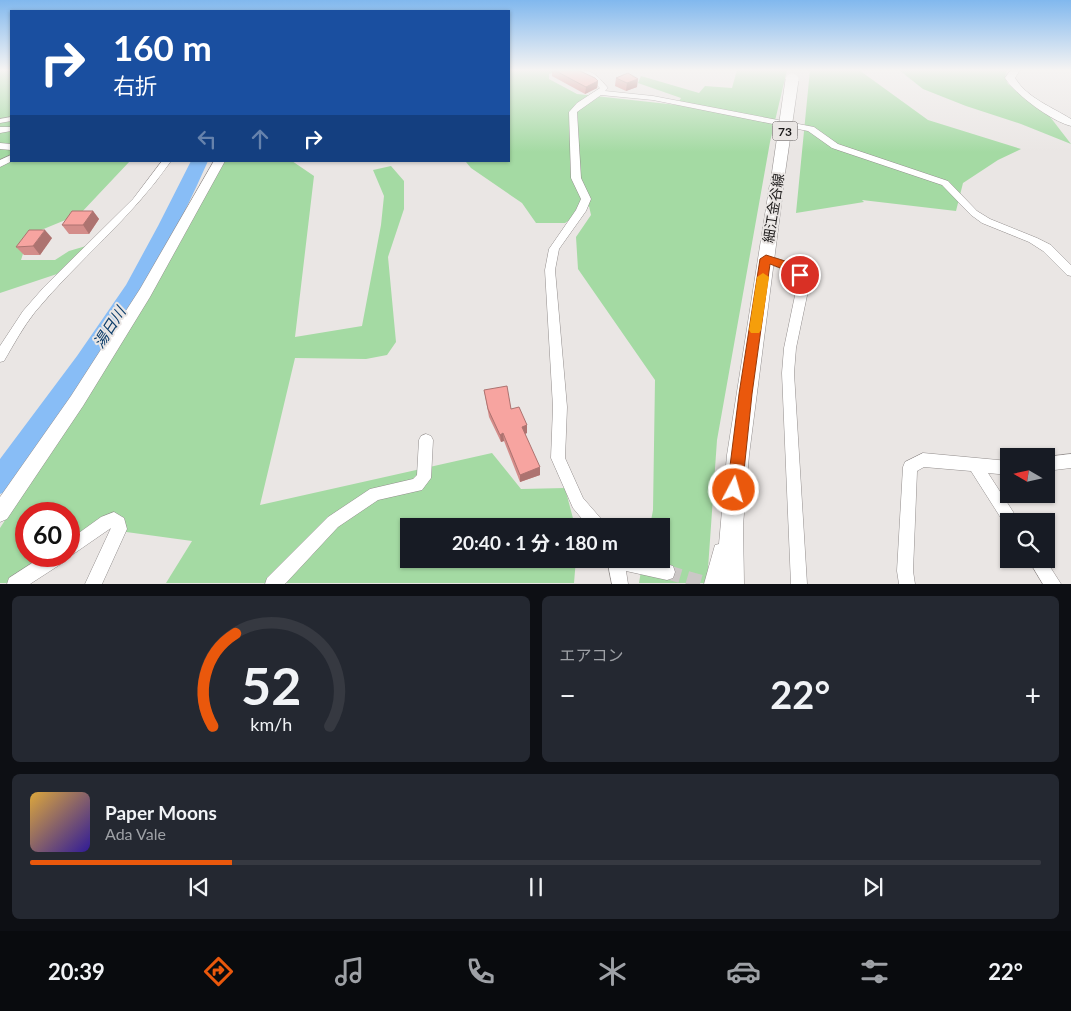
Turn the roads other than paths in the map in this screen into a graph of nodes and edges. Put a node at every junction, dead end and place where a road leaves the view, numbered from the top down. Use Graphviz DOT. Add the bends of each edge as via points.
graph roads {
  1 [pos="592,97"];
  2 [pos="645,97"];
  3 [pos="790,97"];
  4 [pos="1030,97"];
  5 [pos="1071,123"];
  6 [pos="166,162"];
  7 [pos="219,162"];
  8 [pos="766,259"];
  9 [pos="1071,272"];
  10 [pos="0,357"];
  11 [pos="426,440"];
  12 [pos="1071,461"];
  13 [pos="1055,463"];
  14 [pos="976,466"];
  15 [pos="1000,467"];
  16 [pos="0,513"];
  17 [pos="1006,513"];
  18 [pos="591,518"];
  19 [pos="731,525"];
  20 [pos="80,541"];
  21 [pos="41,567"];
  22 [pos="617,568"];
  23 [pos="650,568"];
  24 [pos="1042,568"];
  25 [pos="667,572"];
  26 [pos="14,584"];
  27 [pos="93,584"];
  28 [pos="273,584"];
  29 [pos="620,584"];
  30 [pos="717,584"];
  31 [pos="731,584"];
  32 [pos="799,584"];
  33 [pos="907,584"];
  34 [pos="1053,584"];
  1 -- 18 [label="street" via="573,112 576,178 586,199 554,249 550,270 560,408 558,458 578,503"];
  2 -- 9 [label="street" via="810,129 835,146 945,182 974,213 1047,248"];
  3 -- 8 [label="main road, 細江金谷線 / 73, bridge"];
  4 -- 5 [label="street"];
  6 -- 10 [label="street" via="130,207 30,310"];
  7 -- 16 [label="street" via="145,293 77,401"];
  8 -- 19 [label="main road, 細江金谷線 / 73"];
  8 -- 32 [label="street" via="787,266 800,275 803,286 788,373"];
  11 -- 28 [label="street" via="424,478 417,485 375,494 333,522"];
  12 -- 13 [label="street"];
  14 -- 15 [label="street"];
  14 -- 17 [label="street"];
  14 -- 33 [label="street" via="923,460 910,467"];
  19 -- 30 [label="main road, 細江金谷線 / 73"];
  19 -- 31 [label="main road, 細江金谷線 / 73"];
  20 -- 27 [label="street" via="106,522 114,520 119,523"];
  21 -- 26 [label="street"];
  22 -- 29 [label="street"];
  23 -- 25 [label="street"];
  24 -- 34 [label="street"];
}
